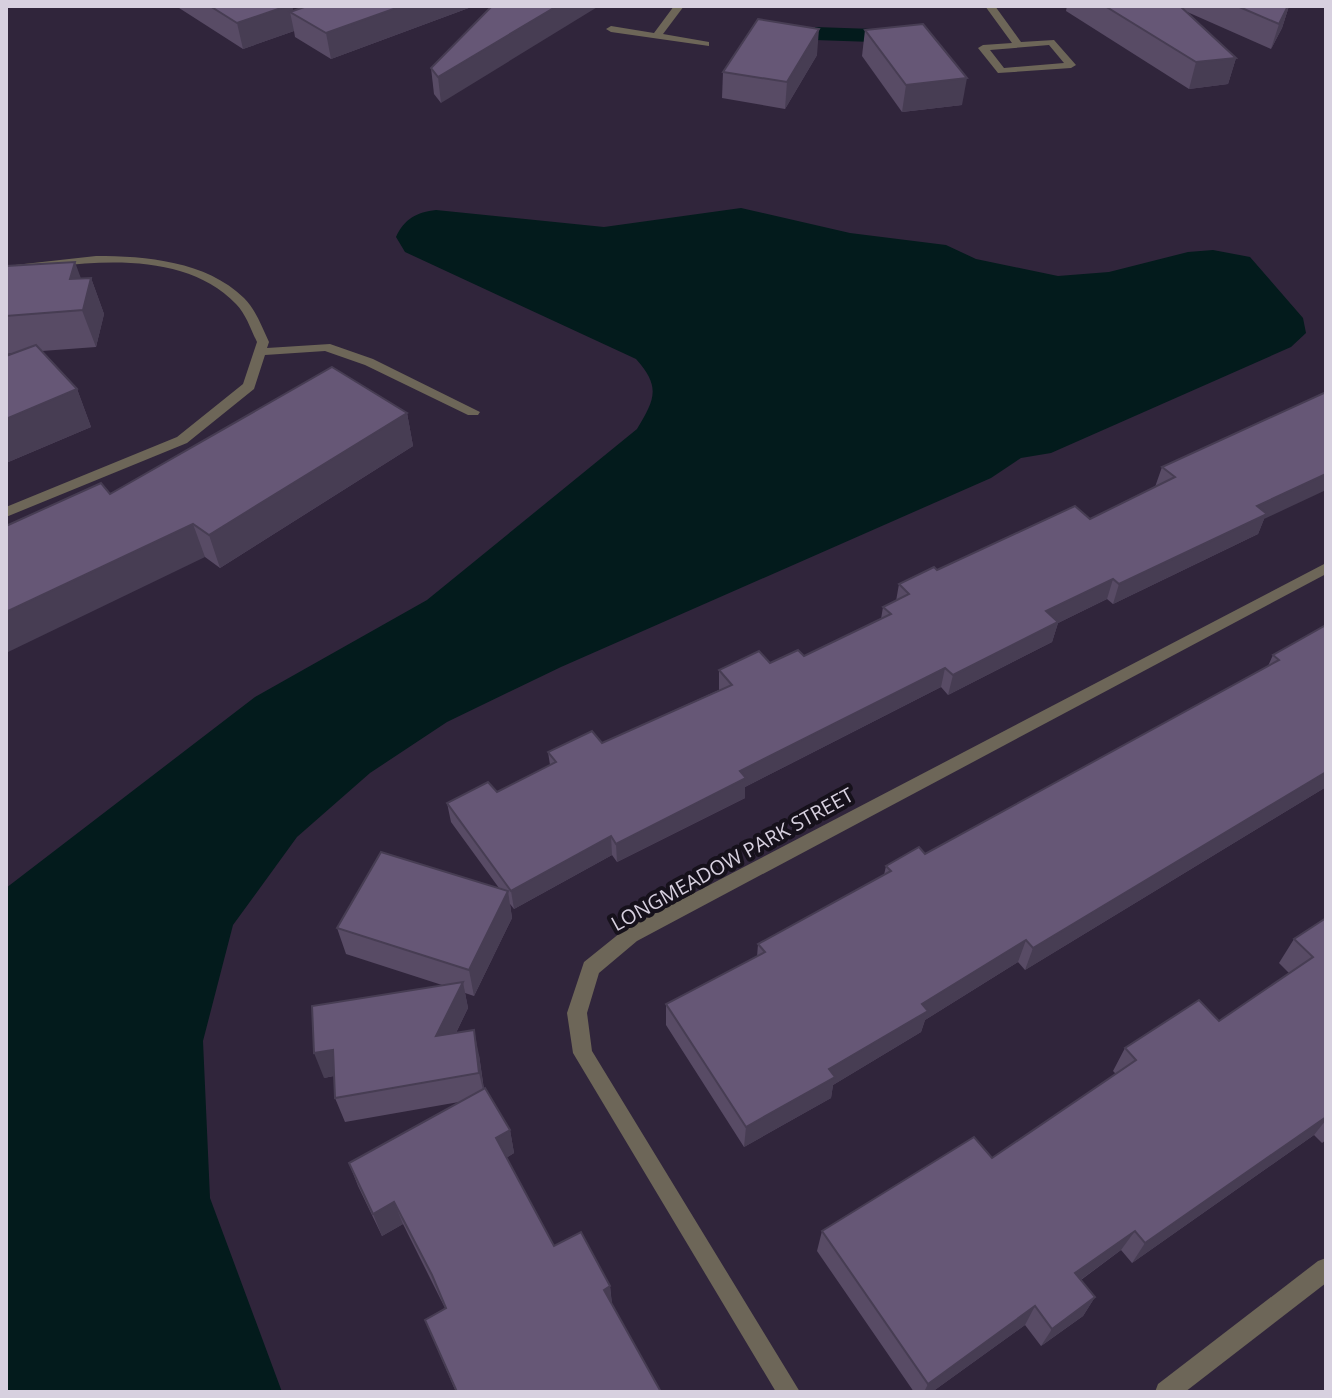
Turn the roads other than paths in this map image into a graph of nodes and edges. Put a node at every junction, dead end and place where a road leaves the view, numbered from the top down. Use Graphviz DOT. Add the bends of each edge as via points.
graph roads {
  1 [pos="679,6"];
  2 [pos="990,6"];
  3 [pos="611,29"];
  4 [pos="657,36"];
  5 [pos="706,44"];
  6 [pos="1019,45"];
  7 [pos="6,270"];
  8 [pos="260,352"];
  9 [pos="473,412"];
  10 [pos="6,512"];
  11 [pos="1326,568"];
  12 [pos="1326,1269"];
  13 [pos="789,1392"];
  14 [pos="1166,1392"];
  1 -- 4 [label="street"];
  2 -- 6 [label="street"];
  3 -- 4 [label="street"];
  4 -- 5 [label="street"];
  6 -- 6 [label="street" via="983,48 1001,71 1071,65 1051,42"];
  7 -- 8 [label="street" via="68,259 131,258 203,277 240,301 263,342"];
  8 -- 9 [label="street" via="326,347"];
  8 -- 10 [label="street" via="249,386 182,440"];
  11 -- 13 [label="street, LONGMEADOW PARK STREET" via="631,935 591,968 577,1013 583,1053"];
  12 -- 14 [label="street"];
}
